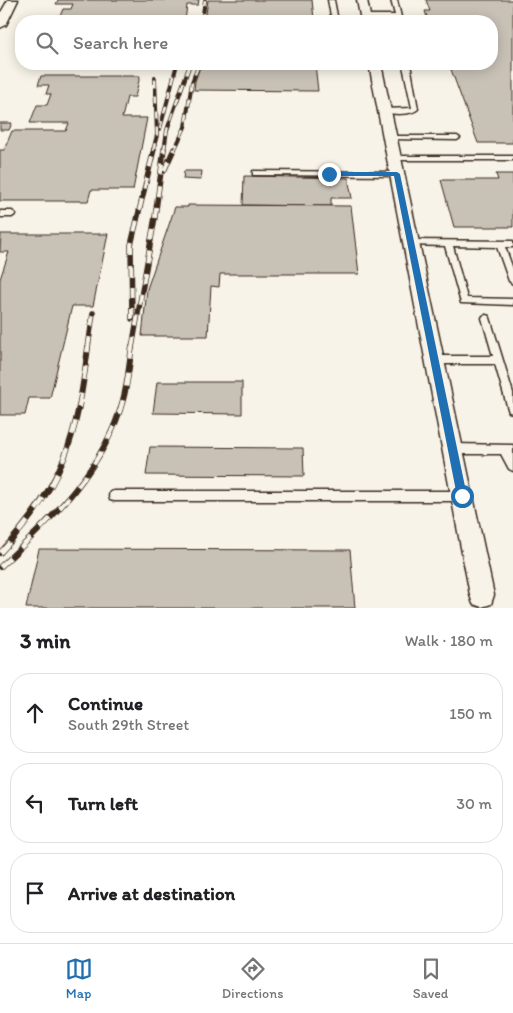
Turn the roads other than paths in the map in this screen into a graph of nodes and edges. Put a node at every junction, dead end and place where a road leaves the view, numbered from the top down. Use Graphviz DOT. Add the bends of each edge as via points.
graph roads {
  1 [pos="13,0"];
  2 [pos="331,0"];
  3 [pos="362,0"];
  4 [pos="394,0"];
  5 [pos="333,15"];
  6 [pos="365,15"];
  7 [pos="397,15"];
  8 [pos="0,25"];
  9 [pos="376,70"];
  10 [pos="408,70"];
  11 [pos="384,111"];
  12 [pos="390,138"];
  13 [pos="457,138"];
  14 [pos="513,158"];
  15 [pos="395,166"];
  16 [pos="256,173"];
  17 [pos="0,214"];
  18 [pos="12,214"];
  19 [pos="411,243"];
  20 [pos="448,243"];
  21 [pos="500,244"];
  22 [pos="513,244"];
  23 [pos="513,281"];
  24 [pos="513,302"];
  25 [pos="486,318"];
  26 [pos="434,360"];
  27 [pos="498,360"];
  28 [pos="513,409"];
  29 [pos="452,449"];
  30 [pos="508,450"];
  31 [pos="513,466"];
  32 [pos="114,496"];
  33 [pos="462,496"];
  34 [pos="482,595"];
  1 -- 8 [label="street"];
  2 -- 5 [label="lane"];
  3 -- 6 [label="street"];
  4 -- 7 [label="lane"];
  9 -- 11 [label="street"];
  10 -- 11 [label="lane" via="415,109"];
  11 -- 12 [label="street"];
  12 -- 13 [label="lane"];
  12 -- 15 [label="street"];
  14 -- 15 [label="lane"];
  15 -- 16 [label="lane"];
  15 -- 19 [label="street"];
  17 -- 18 [label="lane"];
  19 -- 20 [label="lane"];
  19 -- 26 [label="street"];
  20 -- 21 [label="lane"];
  20 -- 24 [label="lane" via="464,301"];
  21 -- 22 [label="lane"];
  21 -- 23 [label="lane"];
  25 -- 27 [label="lane"];
  26 -- 27 [label="lane"];
  26 -- 29 [label="street"];
  27 -- 28 [label="lane"];
  29 -- 30 [label="lane"];
  29 -- 33 [label="street"];
  30 -- 31 [label="lane"];
  32 -- 33 [label="lane"];
  33 -- 34 [label="street"];
}
